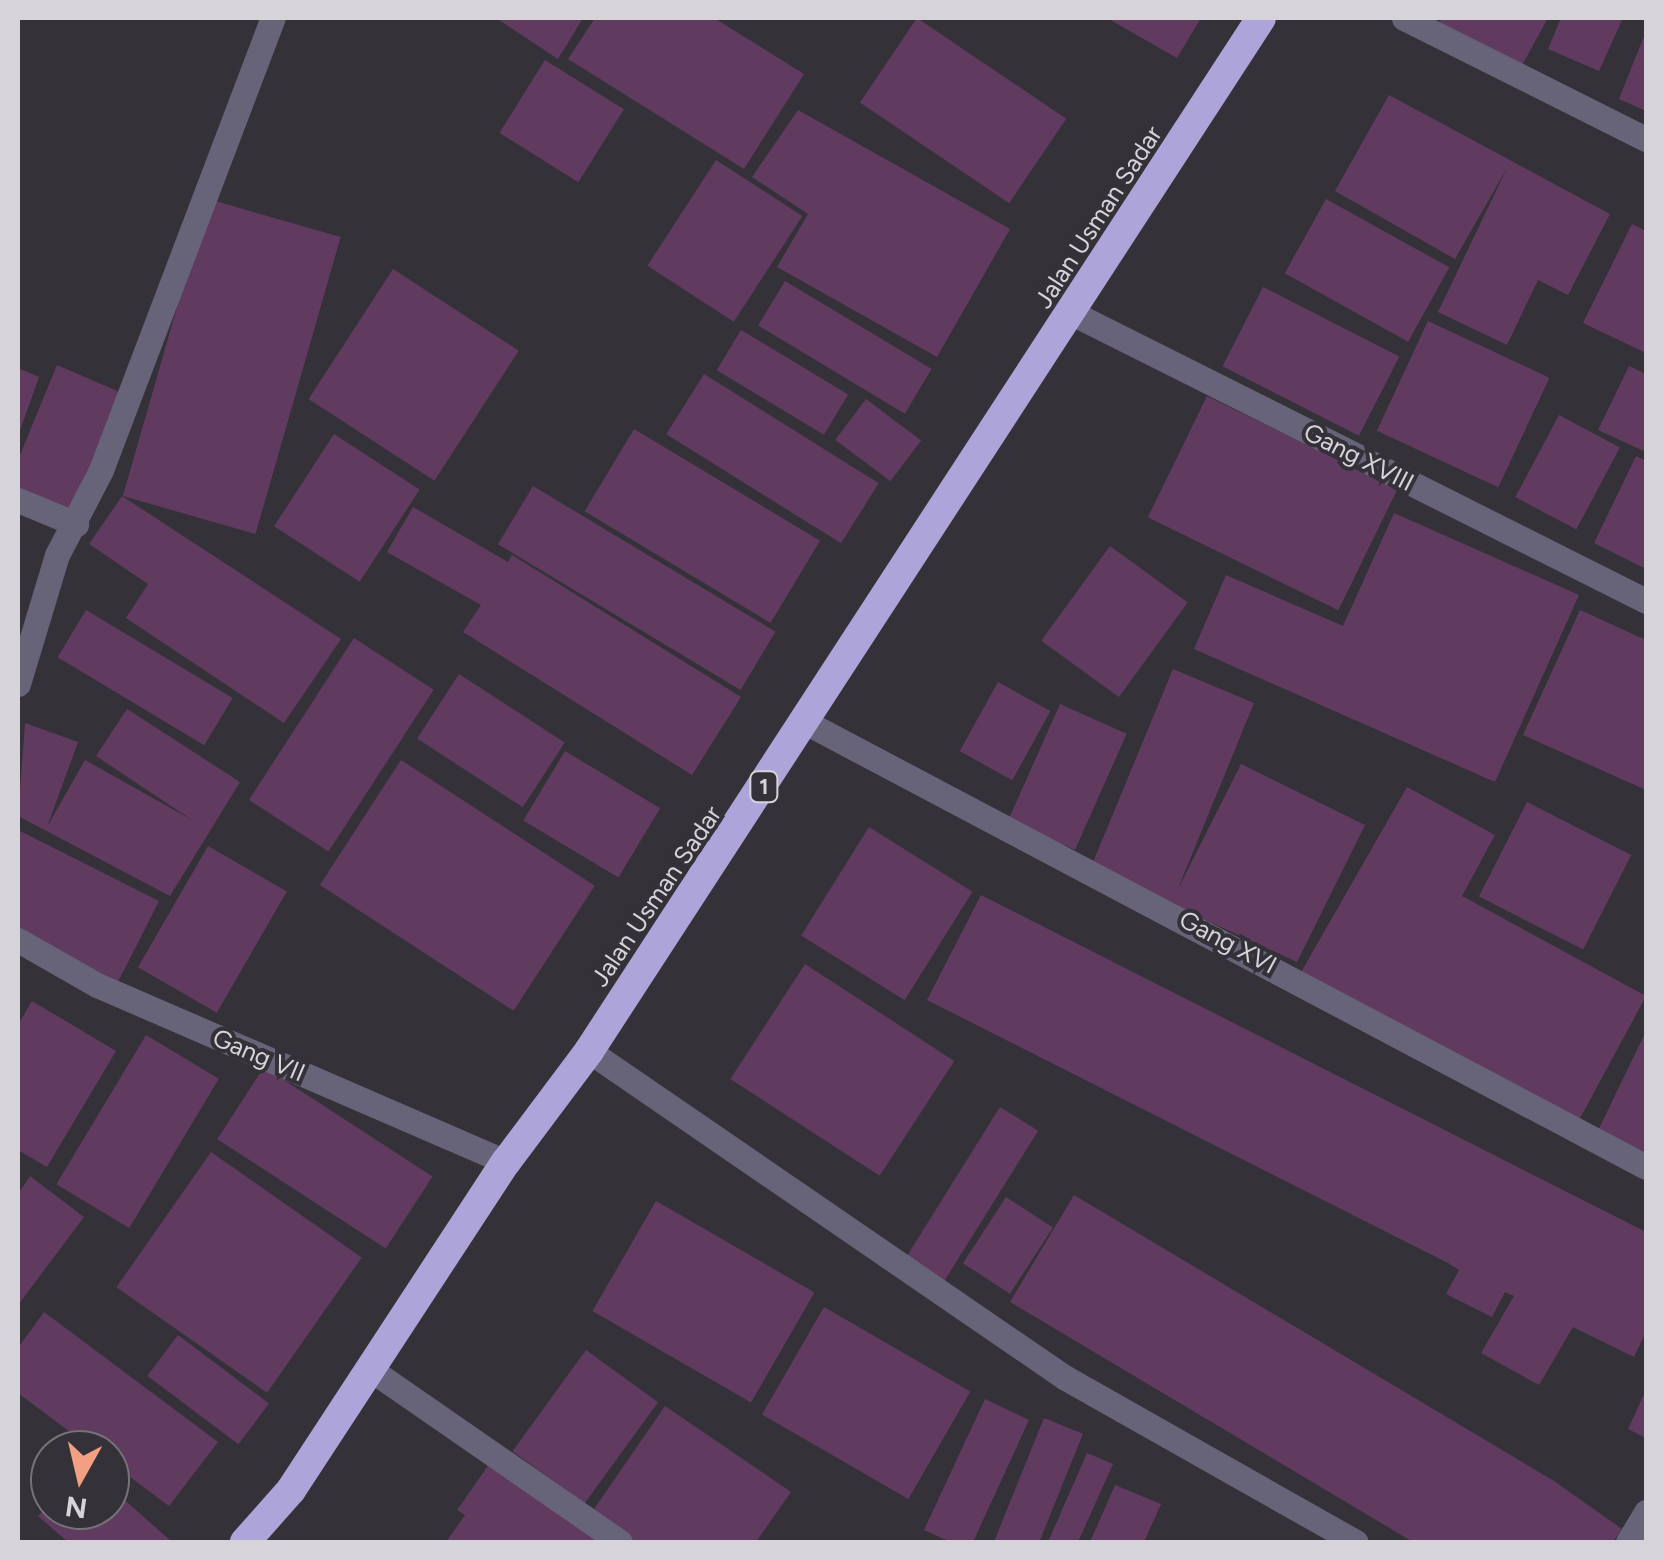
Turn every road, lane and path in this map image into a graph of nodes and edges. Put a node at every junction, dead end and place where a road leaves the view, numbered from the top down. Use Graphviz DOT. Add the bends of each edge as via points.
graph roads {
  1 [pos="273,18"];
  2 [pos="1261,18"];
  3 [pos="1404,18"];
  4 [pos="1646,139"];
  5 [pos="1072,313"];
  6 [pos="18,500"];
  7 [pos="76,524"];
  8 [pos="1646,600"];
  9 [pos="18,684"];
  10 [pos="807,723"];
  11 [pos="18,940"];
  12 [pos="589,1051"];
  13 [pos="506,1162"];
  14 [pos="1646,1168"];
  15 [pos="370,1369"];
  16 [pos="1646,1512"];
  17 [pos="246,1542"];
  18 [pos="620,1542"];
  19 [pos="1356,1542"];
  20 [pos="1628,1542"];
  1 -- 7 [label="street"];
  2 -- 5 [label="highway, Jalan Usman Sadar / 1"];
  3 -- 4 [label="street"];
  5 -- 8 [label="street, Gang XVIII"];
  5 -- 10 [label="highway, Jalan Usman Sadar / 1"];
  6 -- 7 [label="street"];
  7 -- 9 [label="street" via="56,555"];
  10 -- 12 [label="highway, Jalan Usman Sadar / 1"];
  10 -- 14 [label="street, Gang XVI"];
  11 -- 13 [label="street, Gang VII" via="97,985"];
  12 -- 13 [label="highway, Jalan Usman Sadar / 1"];
  12 -- 19 [label="street" via="1064,1376"];
  13 -- 15 [label="highway, Jalan Usman Sadar / 1"];
  15 -- 17 [label="highway, Jalan Usman Sadar / 1" via="291,1490"];
  15 -- 18 [label="street"];
  16 -- 20 [label="street"];
}
